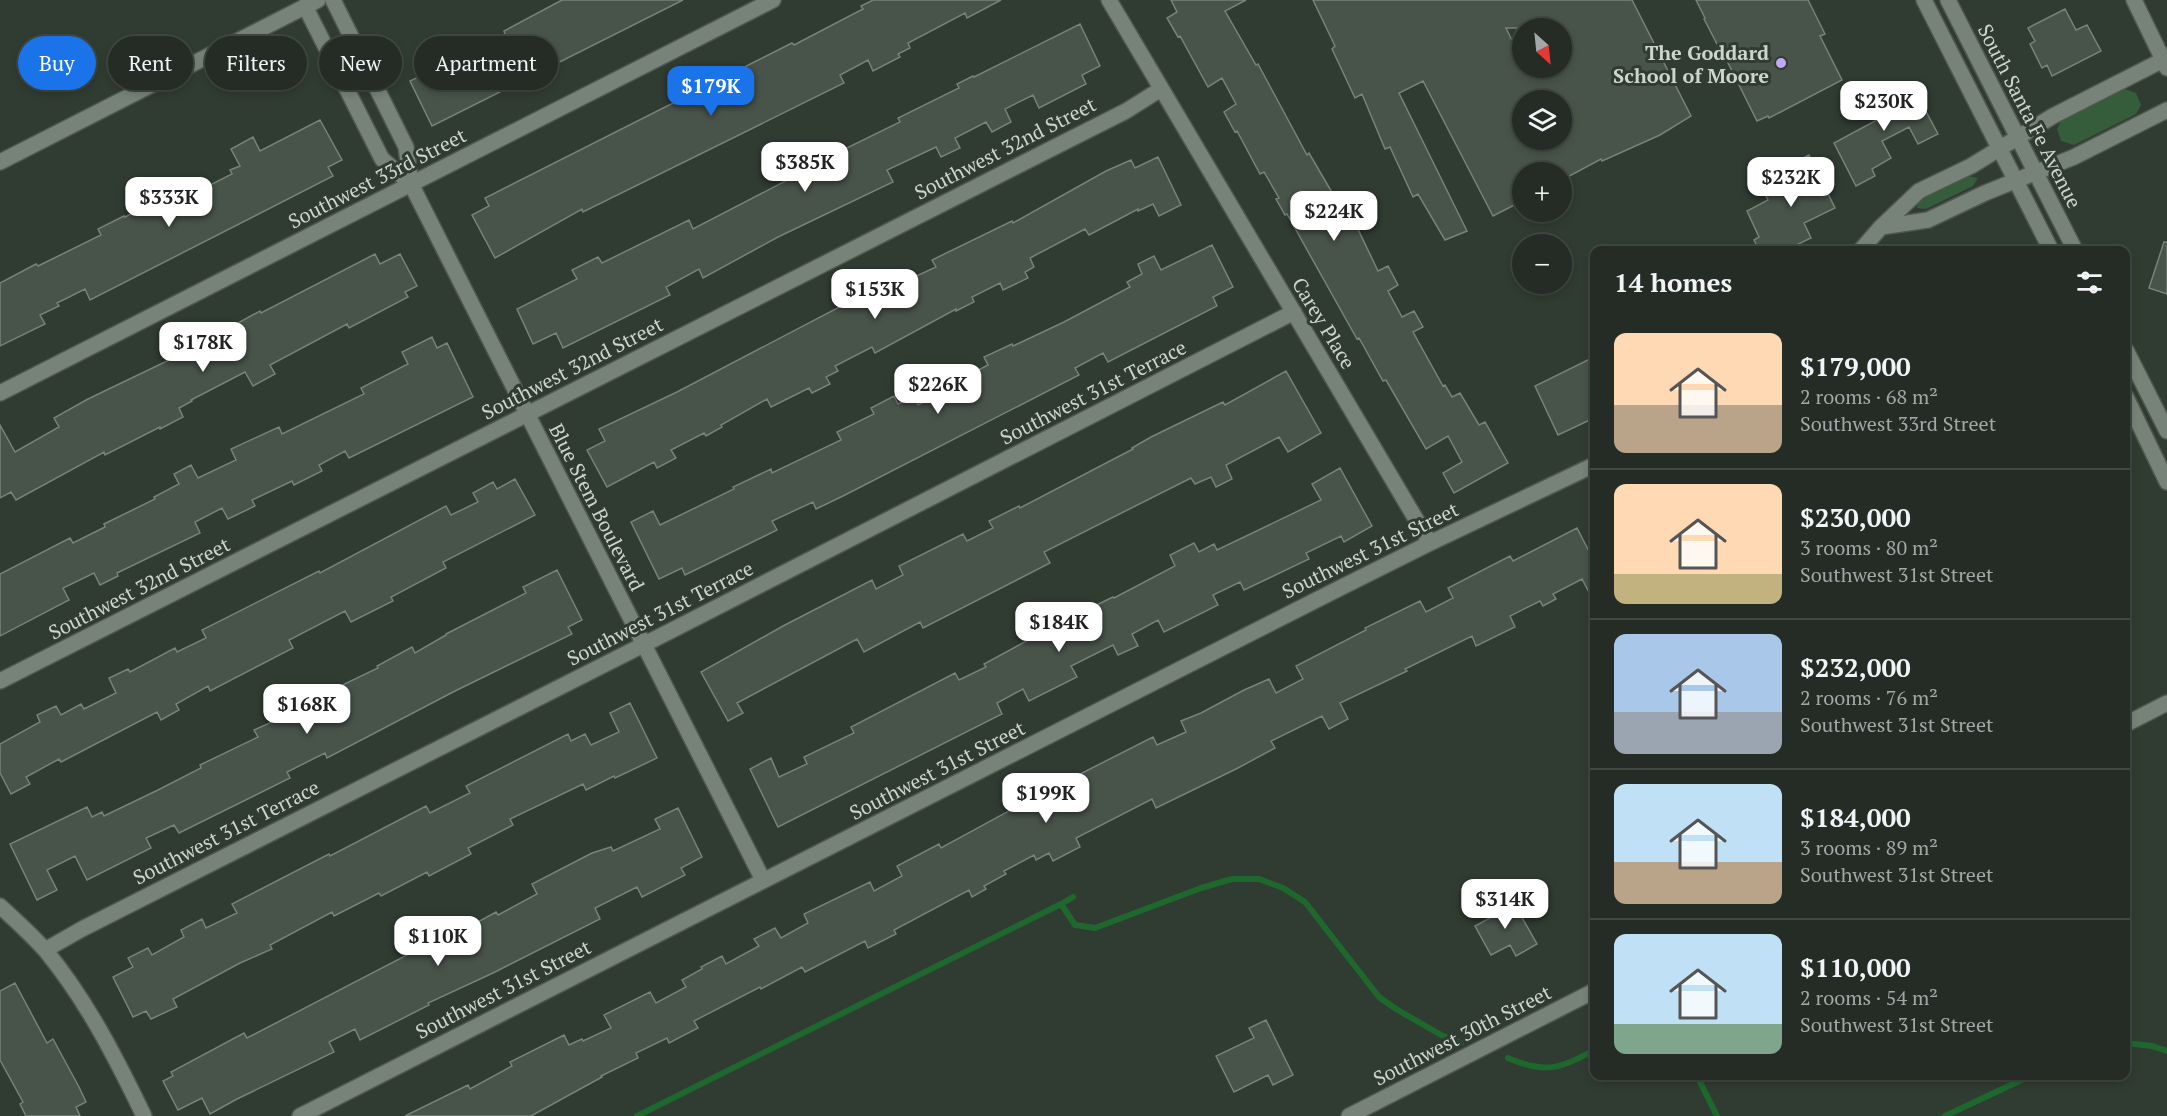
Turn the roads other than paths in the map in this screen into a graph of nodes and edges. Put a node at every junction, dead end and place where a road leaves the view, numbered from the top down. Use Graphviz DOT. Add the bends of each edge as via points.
graph roads {
  1 [pos="333,0"];
  2 [pos="773,0"];
  3 [pos="1110,0"];
  4 [pos="1924,0"];
  5 [pos="1948,0"];
  6 [pos="2134,0"];
  7 [pos="312,3"];
  8 [pos="2165,64"];
  9 [pos="1161,89"];
  10 [pos="2167,110"];
  11 [pos="2018,138"];
  12 [pos="2000,149"];
  13 [pos="0,162"];
  14 [pos="2036,174"];
  15 [pos="2016,181"];
  16 [pos="411,184"];
  17 [pos="1881,227"];
  18 [pos="1864,246"];
  19 [pos="2049,246"];
  20 [pos="2073,246"];
  21 [pos="1294,312"];
  22 [pos="2130,358"];
  23 [pos="0,393"];
  24 [pos="2130,405"];
  25 [pos="527,416"];
  26 [pos="2167,431"];
  27 [pos="1590,467"];
  28 [pos="2167,482"];
  29 [pos="1430,543"];
  30 [pos="643,645"];
  31 [pos="0,681"];
  32 [pos="2167,703"];
  33 [pos="2130,722"];
  34 [pos="763,880"];
  35 [pos="0,906"];
  36 [pos="45,950"];
  37 [pos="1590,993"];
  38 [pos="144,1116"];
  39 [pos="300,1116"];
  40 [pos="1349,1116"];
  1 -- 16 [label="street, Blue Stem Boulevard" via="406,147"];
  2 -- 16 [label="street, Southwest 33rd Street"];
  3 -- 9 [label="street, Carey Place"];
  4 -- 12 [label="street"];
  5 -- 11 [label="street, South Santa Fe Avenue"];
  6 -- 8 [label="street"];
  7 -- 13 [label="street"];
  7 -- 16 [label="street, Blue Stem Boulevard" via="382,159"];
  8 -- 11 [label="street" via="2053,116"];
  9 -- 21 [label="street, Carey Place"];
  9 -- 25 [label="street, Southwest 32nd Street" via="1126,111"];
  10 -- 14 [label="street"];
  11 -- 12 [label="street"];
  11 -- 14 [label="street, South Santa Fe Avenue"];
  12 -- 15 [label="street"];
  12 -- 17 [label="street" via="1919,191"];
  14 -- 15 [label="street"];
  14 -- 20 [label="street, South Santa Fe Avenue"];
  15 -- 17 [label="street" via="1928,220"];
  15 -- 19 [label="street"];
  16 -- 23 [label="street, Southwest 33rd Street"];
  16 -- 25 [label="street, Blue Stem Boulevard"];
  17 -- 18 [label="street"];
  21 -- 29 [label="street, Carey Place"];
  21 -- 30 [label="street, Southwest 31st Terrace"];
  22 -- 26 [label="street"];
  24 -- 28 [label="street"];
  25 -- 30 [label="street, Blue Stem Boulevard"];
  25 -- 31 [label="street, Southwest 32nd Street"];
  27 -- 29 [label="street, Southwest 31st Street"];
  29 -- 34 [label="street, Southwest 31st Street"];
  30 -- 34 [label="street, Blue Stem Boulevard"];
  30 -- 36 [label="street, Southwest 31st Terrace"];
  32 -- 33 [label="street"];
  34 -- 39 [label="street, Southwest 31st Street"];
  35 -- 36 [label="street"];
  36 -- 38 [label="street" via="90,1012"];
  37 -- 40 [label="street, Southwest 30th Street"];
}
